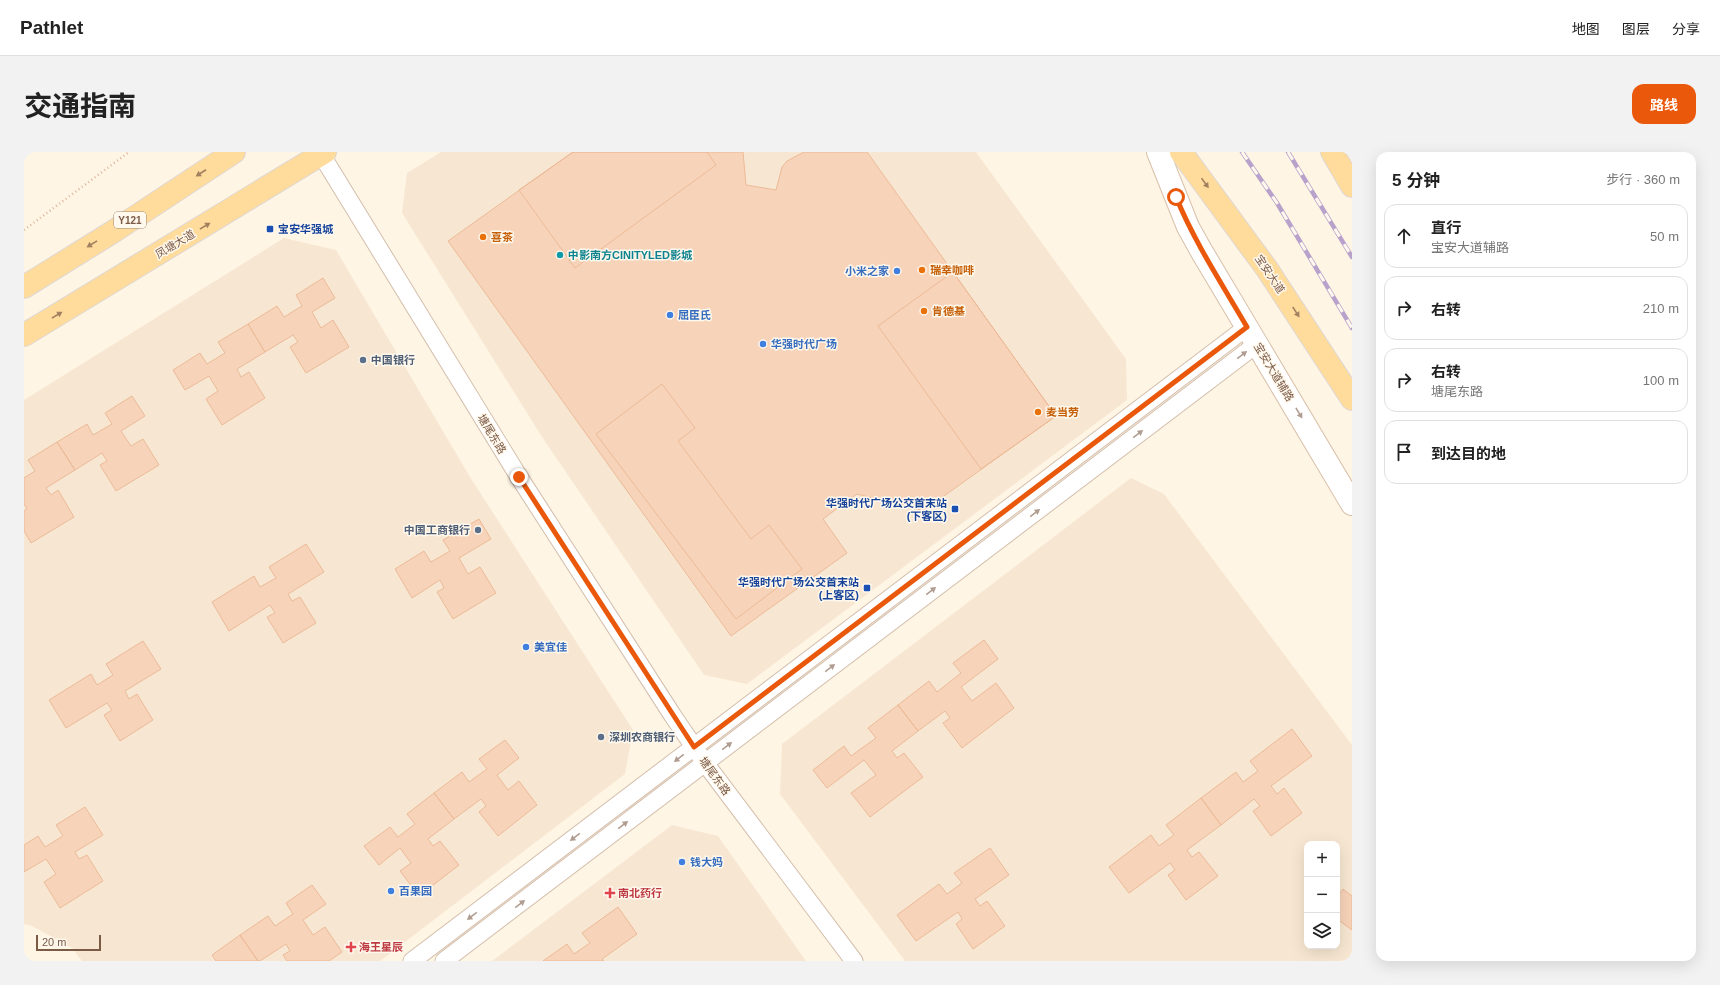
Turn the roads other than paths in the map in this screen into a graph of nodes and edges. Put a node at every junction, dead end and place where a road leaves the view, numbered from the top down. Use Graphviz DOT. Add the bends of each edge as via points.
graph roads {
  1 [pos="234,152"];
  2 [pos="1158,152"];
  3 [pos="1181,152"];
  4 [pos="1332,152"];
  5 [pos="323,153"];
  6 [pos="1352,186"];
  7 [pos="24,287"];
  8 [pos="24,335"];
  9 [pos="1252,335"];
  10 [pos="1352,399"];
  11 [pos="1352,504"];
  12 [pos="694,747"];
  13 [pos="705,763"];
  14 [pos="412,961"];
  15 [pos="444,961"];
  16 [pos="854,961"];
  1 -- 7 [label="main road, Y121, one-way"];
  2 -- 9 [label="main road, 宝安大道辅路" via="1188,227"];
  3 -- 10 [label="main road, 宝安大道, one-way" via="1267,269"];
  4 -- 6 [label="main road"];
  8 -- 5 [label="main road, 凤塘大道, one-way"];
  5 -- 12 [label="street, 塘尾东路" via="519,477"];
  9 -- 11 [label="main road, 宝安大道辅路, one-way"];
  9 -- 12 [label="street"];
  13 -- 9 [label="street, one-way"];
  12 -- 13 [label="street, 塘尾东路"];
  12 -- 14 [label="street, one-way"];
  15 -- 13 [label="street, one-way"];
  13 -- 16 [label="street, 塘尾东路"];
}
